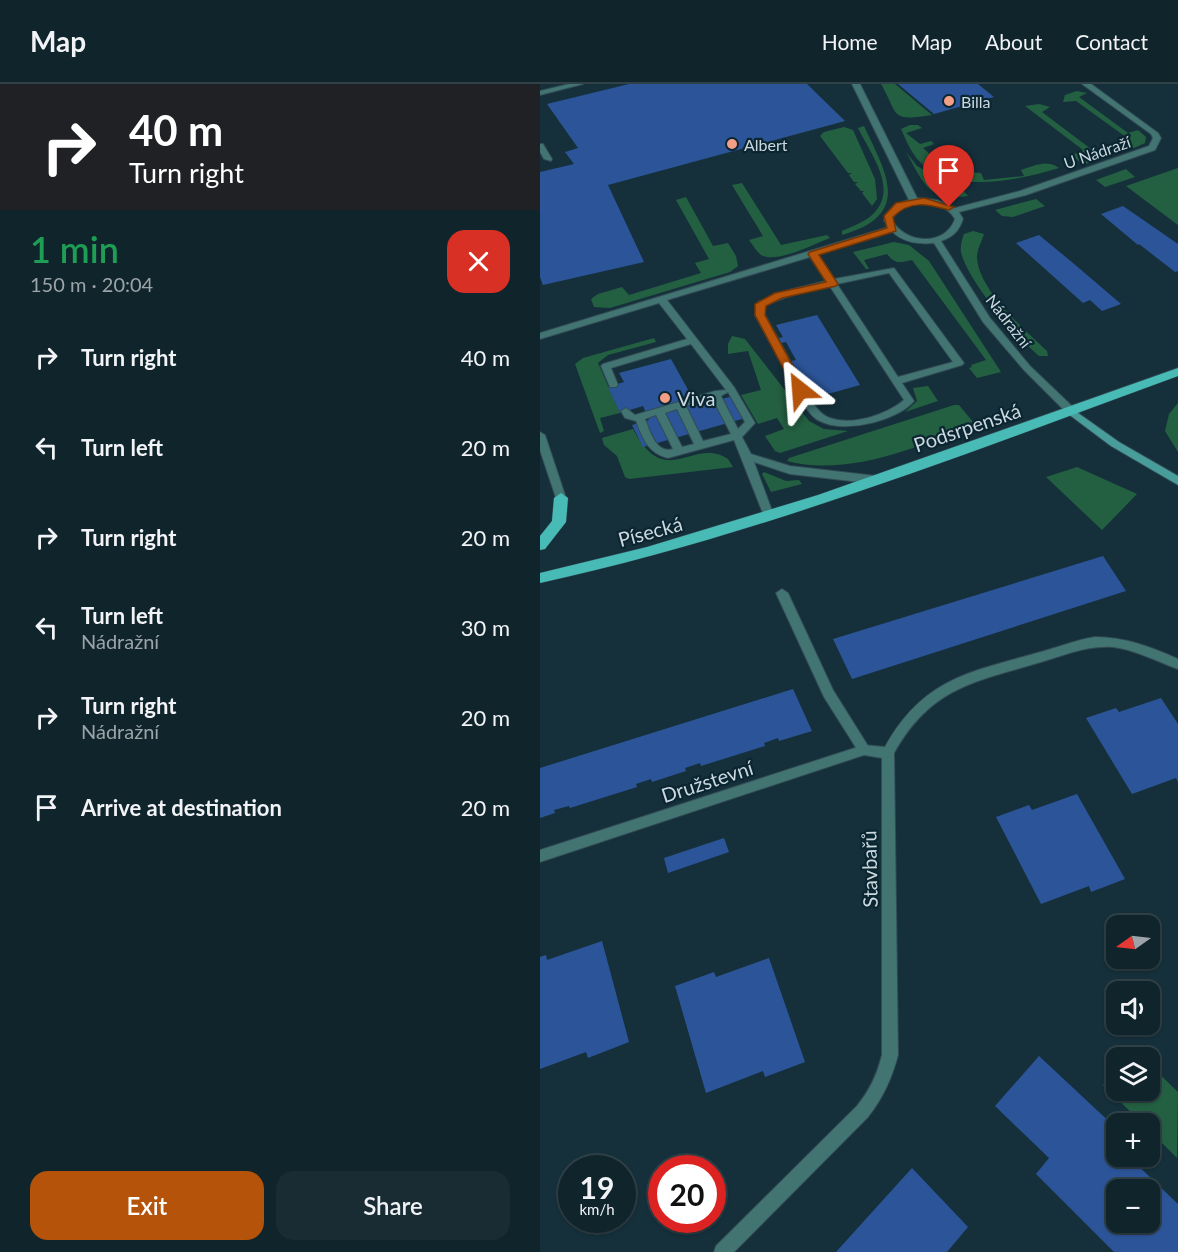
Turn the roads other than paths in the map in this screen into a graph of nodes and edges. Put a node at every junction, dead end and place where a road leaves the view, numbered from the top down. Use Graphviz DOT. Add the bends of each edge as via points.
graph roads {
  1 [pos="579,84"];
  2 [pos="856,84"];
  3 [pos="1086,84"];
  4 [pos="540,93"];
  5 [pos="540,146"];
  6 [pos="548,159"];
  7 [pos="914,201"];
  8 [pos="955,212"];
  9 [pos="892,229"];
  10 [pos="936,240"];
  11 [pos="813,254"];
  12 [pos="833,284"];
  13 [pos="662,300"];
  14 [pos="540,336"];
  15 [pos="693,340"];
  16 [pos="1178,372"];
  17 [pos="896,381"];
  18 [pos="613,385"];
  19 [pos="731,389"];
  20 [pos="715,394"];
  21 [pos="680,404"];
  22 [pos="626,411"];
  23 [pos="659,411"];
  24 [pos="1071,411"];
  25 [pos="639,417"];
  26 [pos="540,435"];
  27 [pos="738,436"];
  28 [pos="700,446"];
  29 [pos="679,451"];
  30 [pos="748,457"];
  31 [pos="878,480"];
  32 [pos="1178,481"];
  33 [pos="561,498"];
  34 [pos="769,516"];
  35 [pos="540,545"];
  36 [pos="540,578"];
  37 [pos="782,593"];
  38 [pos="1178,664"];
  39 [pos="864,750"];
  40 [pos="888,753"];
  41 [pos="540,856"];
  42 [pos="722,1252"];
  1 -- 4 [label="street"];
  2 -- 7 [label="street"];
  3 -- 8 [label="street, U Nádraží" via="1150,129 1156,138 1152,148"];
  5 -- 6 [label="street"];
  7 -- 8 [label="street" via="936,202"];
  7 -- 9 [label="street" via="890,213"];
  8 -- 10 [label="street" via="959,219 956,229"];
  9 -- 10 [label="street" via="912,239"];
  9 -- 11 [label="street"];
  10 -- 24 [label="street, Nádražní" via="986,320"];
  11 -- 12 [label="street"];
  11 -- 13 [label="street"];
  12 -- 17 [label="street"];
  12 -- 17 [label="street" via="891,270 958,363"];
  12 -- 17 [label="street" via="760,304 760,315 811,408 824,420 843,424 903,409 909,400"];
  13 -- 14 [label="street"];
  13 -- 15 [label="street"];
  15 -- 18 [label="street" via="606,366"];
  15 -- 19 [label="street"];
  16 -- 24 [label="main road, Podsrpenská"];
  19 -- 20 [label="street"];
  19 -- 27 [label="street" via="750,423"];
  20 -- 21 [label="street"];
  20 -- 27 [label="street"];
  21 -- 23 [label="street"];
  21 -- 28 [label="street"];
  22 -- 25 [label="street" via="629,417"];
  23 -- 25 [label="street"];
  23 -- 29 [label="street"];
  24 -- 31 [label="main road, Podsrpenská"];
  24 -- 32 [label="main road" via="1115,444"];
  25 -- 29 [label="street" via="654,448 668,454"];
  26 -- 33 [label="street"];
  27 -- 28 [label="street"];
  27 -- 30 [label="street"];
  28 -- 29 [label="street"];
  30 -- 31 [label="street" via="790,470"];
  30 -- 34 [label="street"];
  31 -- 34 [label="main road, Podsrpenská"];
  33 -- 35 [label="main road" via="559,522"];
  34 -- 36 [label="main road, Písecká"];
  37 -- 39 [label="street" via="826,691 843,723"];
  38 -- 40 [label="street, Stavbařů" via="1119,643 1095,642 970,676 946,687 915,711 896,735"];
  39 -- 40 [label="street, Družstevní"];
  39 -- 41 [label="street, Družstevní"];
  40 -- 42 [label="street, Stavbařů" via="890,1055 885,1076 860,1115"];
}
